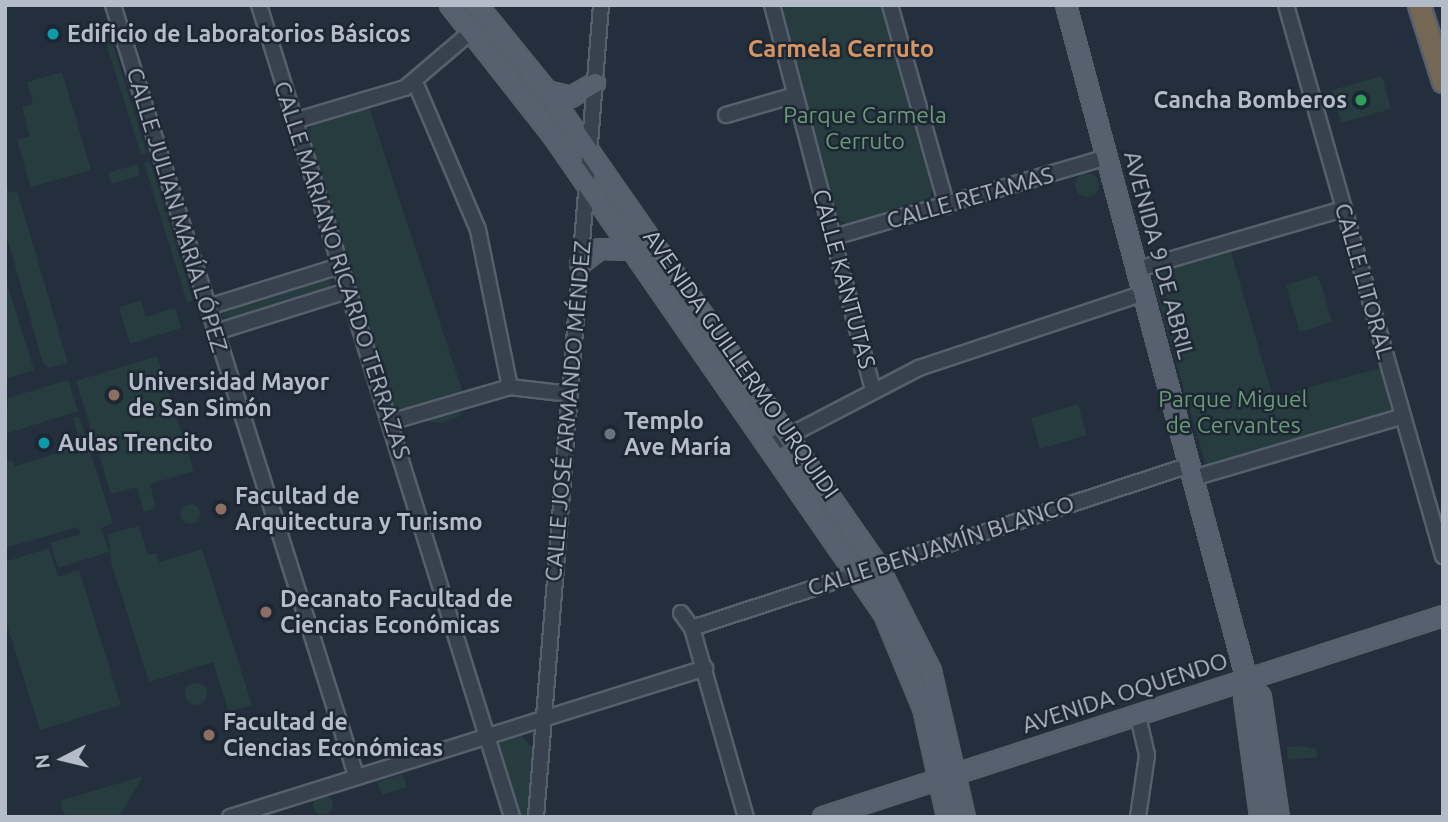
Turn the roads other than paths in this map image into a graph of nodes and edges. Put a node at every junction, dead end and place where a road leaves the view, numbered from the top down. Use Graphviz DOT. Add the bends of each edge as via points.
graph roads {
  1 [pos="113,5"];
  2 [pos="259,5"];
  3 [pos="450,5"];
  4 [pos="477,5"];
  5 [pos="601,5"];
  6 [pos="772,5"];
  7 [pos="890,5"];
  8 [pos="1066,5"];
  9 [pos="1286,5"];
  10 [pos="1419,5"];
  11 [pos="1431,5"];
  12 [pos="472,31"];
  13 [pos="1443,43"];
  14 [pos="1443,80"];
  15 [pos="415,82"];
  16 [pos="595,83"];
  17 [pos="547,91"];
  18 [pos="795,95"];
  19 [pos="726,115"];
  20 [pos="294,121"];
  21 [pos="589,151"];
  22 [pos="1107,157"];
  23 [pos="586,184"];
  24 [pos="947,206"];
  25 [pos="1343,208"];
  26 [pos="834,237"];
  27 [pos="632,250"];
  28 [pos="580,264"];
  29 [pos="340,266"];
  30 [pos="1138,269"];
  31 [pos="347,291"];
  32 [pos="1144,293"];
  33 [pos="208,307"];
  34 [pos="216,332"];
  35 [pos="510,387"];
  36 [pos="873,390"];
  37 [pos="570,394"];
  38 [pos="1403,416"];
  39 [pos="390,422"];
  40 [pos="788,435"];
  41 [pos="769,446"];
  42 [pos="1191,471"];
  43 [pos="1443,556"];
  44 [pos="878,566"];
  45 [pos="857,573"];
  46 [pos="681,613"];
  47 [pos="1443,616"];
  48 [pos="692,628"];
  49 [pos="705,668"];
  50 [pos="1247,680"];
  51 [pos="1138,716"];
  52 [pos="544,719"];
  53 [pos="486,736"];
  54 [pos="956,773"];
  55 [pos="356,775"];
  56 [pos="939,779"];
  57 [pos="230,817"];
  58 [pos="512,817"];
  59 [pos="536,817"];
  60 [pos="746,817"];
  61 [pos="822,817"];
  62 [pos="947,817"];
  63 [pos="965,817"];
  64 [pos="1138,817"];
  65 [pos="1260,817"];
  66 [pos="1279,817"];
  1 -- 33 [label="street, CALLE JULIAN MARÍA LÓPEZ"];
  2 -- 20 [label="street, CALLE MARIANO RICARDO TERRAZAS"];
  3 -- 12 [label="main road, AVENIDA GUILLERMO URQUIDI"];
  4 -- 17 [label="main road, AVENIDA GUILLERMO URQUIDI"];
  5 -- 16 [label="street, CALLE JOSÉ ARMANDO MÉNDEZ"];
  6 -- 18 [label="street, CALLE KANTUTAS"];
  7 -- 24 [label="street"];
  8 -- 22 [label="main road, AVENIDA 9 DE ABRIL"];
  9 -- 25 [label="street, CALLE LITORAL"];
  10 -- 14 [label="highway"];
  11 -- 13 [label="highway"];
  12 -- 15 [label="street"];
  12 -- 23 [label="main road, AVENIDA GUILLERMO URQUIDI"];
  15 -- 20 [label="street"];
  15 -- 35 [label="street" via="478,230"];
  16 -- 17 [label="main road" via="571,97"];
  16 -- 21 [label="street, CALLE JOSÉ ARMANDO MÉNDEZ"];
  17 -- 21 [label="main road, AVENIDA GUILLERMO URQUIDI"];
  18 -- 19 [label="street"];
  18 -- 26 [label="street, CALLE KANTUTAS"];
  20 -- 29 [label="street, CALLE MARIANO RICARDO TERRAZAS"];
  21 -- 23 [label="street, CALLE JOSÉ ARMANDO MÉNDEZ"];
  21 -- 40 [label="main road, AVENIDA GUILLERMO URQUIDI"];
  22 -- 24 [label="street, CALLE RETAMAS"];
  22 -- 30 [label="main road, AVENIDA 9 DE ABRIL"];
  23 -- 27 [label="main road, AVENIDA GUILLERMO URQUIDI"];
  23 -- 28 [label="street, CALLE JOSÉ ARMANDO MÉNDEZ"];
  24 -- 26 [label="street, CALLE RETAMAS"];
  25 -- 30 [label="street"];
  25 -- 38 [label="street, CALLE LITORAL"];
  26 -- 36 [label="street, CALLE KANTUTAS"];
  27 -- 28 [label="main road" via="600,249"];
  27 -- 41 [label="main road, AVENIDA GUILLERMO URQUIDI"];
  28 -- 37 [label="street, CALLE JOSÉ ARMANDO MÉNDEZ"];
  29 -- 31 [label="street, CALLE MARIANO RICARDO TERRAZAS"];
  29 -- 33 [label="street"];
  30 -- 32 [label="main road, AVENIDA 9 DE ABRIL"];
  31 -- 34 [label="street"];
  31 -- 39 [label="street, CALLE MARIANO RICARDO TERRAZAS"];
  32 -- 36 [label="street" via="919,368"];
  32 -- 42 [label="main road, AVENIDA 9 DE ABRIL"];
  33 -- 34 [label="street, CALLE JULIAN MARÍA LÓPEZ"];
  34 -- 55 [label="street, CALLE JULIAN MARÍA LÓPEZ"];
  35 -- 37 [label="street"];
  35 -- 39 [label="street"];
  36 -- 40 [label="street"];
  37 -- 52 [label="street, CALLE JOSÉ ARMANDO MÉNDEZ"];
  38 -- 42 [label="street, CALLE BENJAMÍN BLANCO"];
  38 -- 43 [label="street, CALLE LITORAL"];
  39 -- 53 [label="street, CALLE MARIANO RICARDO TERRAZAS"];
  40 -- 41 [label="street"];
  40 -- 44 [label="main road, AVENIDA GUILLERMO URQUIDI"];
  41 -- 45 [label="main road, AVENIDA GUILLERMO URQUIDI"];
  42 -- 44 [label="street, CALLE BENJAMÍN BLANCO"];
  42 -- 50 [label="main road, AVENIDA 9 DE ABRIL"];
  44 -- 45 [label="street, CALLE BENJAMÍN BLANCO"];
  44 -- 54 [label="main road, AVENIDA GUILLERMO URQUIDI" via="927,661"];
  45 -- 48 [label="street, CALLE BENJAMÍN BLANCO"];
  45 -- 56 [label="main road, AVENIDA GUILLERMO URQUIDI" via="884,614 913,677"];
  46 -- 48 [label="street"];
  47 -- 50 [label="main road, AVENIDA OQUENDO"];
  48 -- 49 [label="street"];
  49 -- 52 [label="street"];
  49 -- 60 [label="street"];
  50 -- 51 [label="main road, AVENIDA OQUENDO"];
  50 -- 65 [label="main road" via="1244,698"];
  50 -- 66 [label="main road" via="1261,697"];
  51 -- 54 [label="main road, AVENIDA OQUENDO"];
  51 -- 64 [label="street" via="1147,755"];
  52 -- 53 [label="street"];
  52 -- 59 [label="street, CALLE JOSÉ ARMANDO MÉNDEZ"];
  53 -- 55 [label="street"];
  53 -- 58 [label="street, CALLE MARIANO RICARDO TERRAZAS"];
  54 -- 56 [label="main road, AVENIDA OQUENDO"];
  54 -- 63 [label="main road, AVENIDA GUILLERMO URQUIDI"];
  55 -- 57 [label="street"];
  56 -- 61 [label="main road, AVENIDA OQUENDO"];
  56 -- 62 [label="main road, AVENIDA GUILLERMO URQUIDI"];
}
